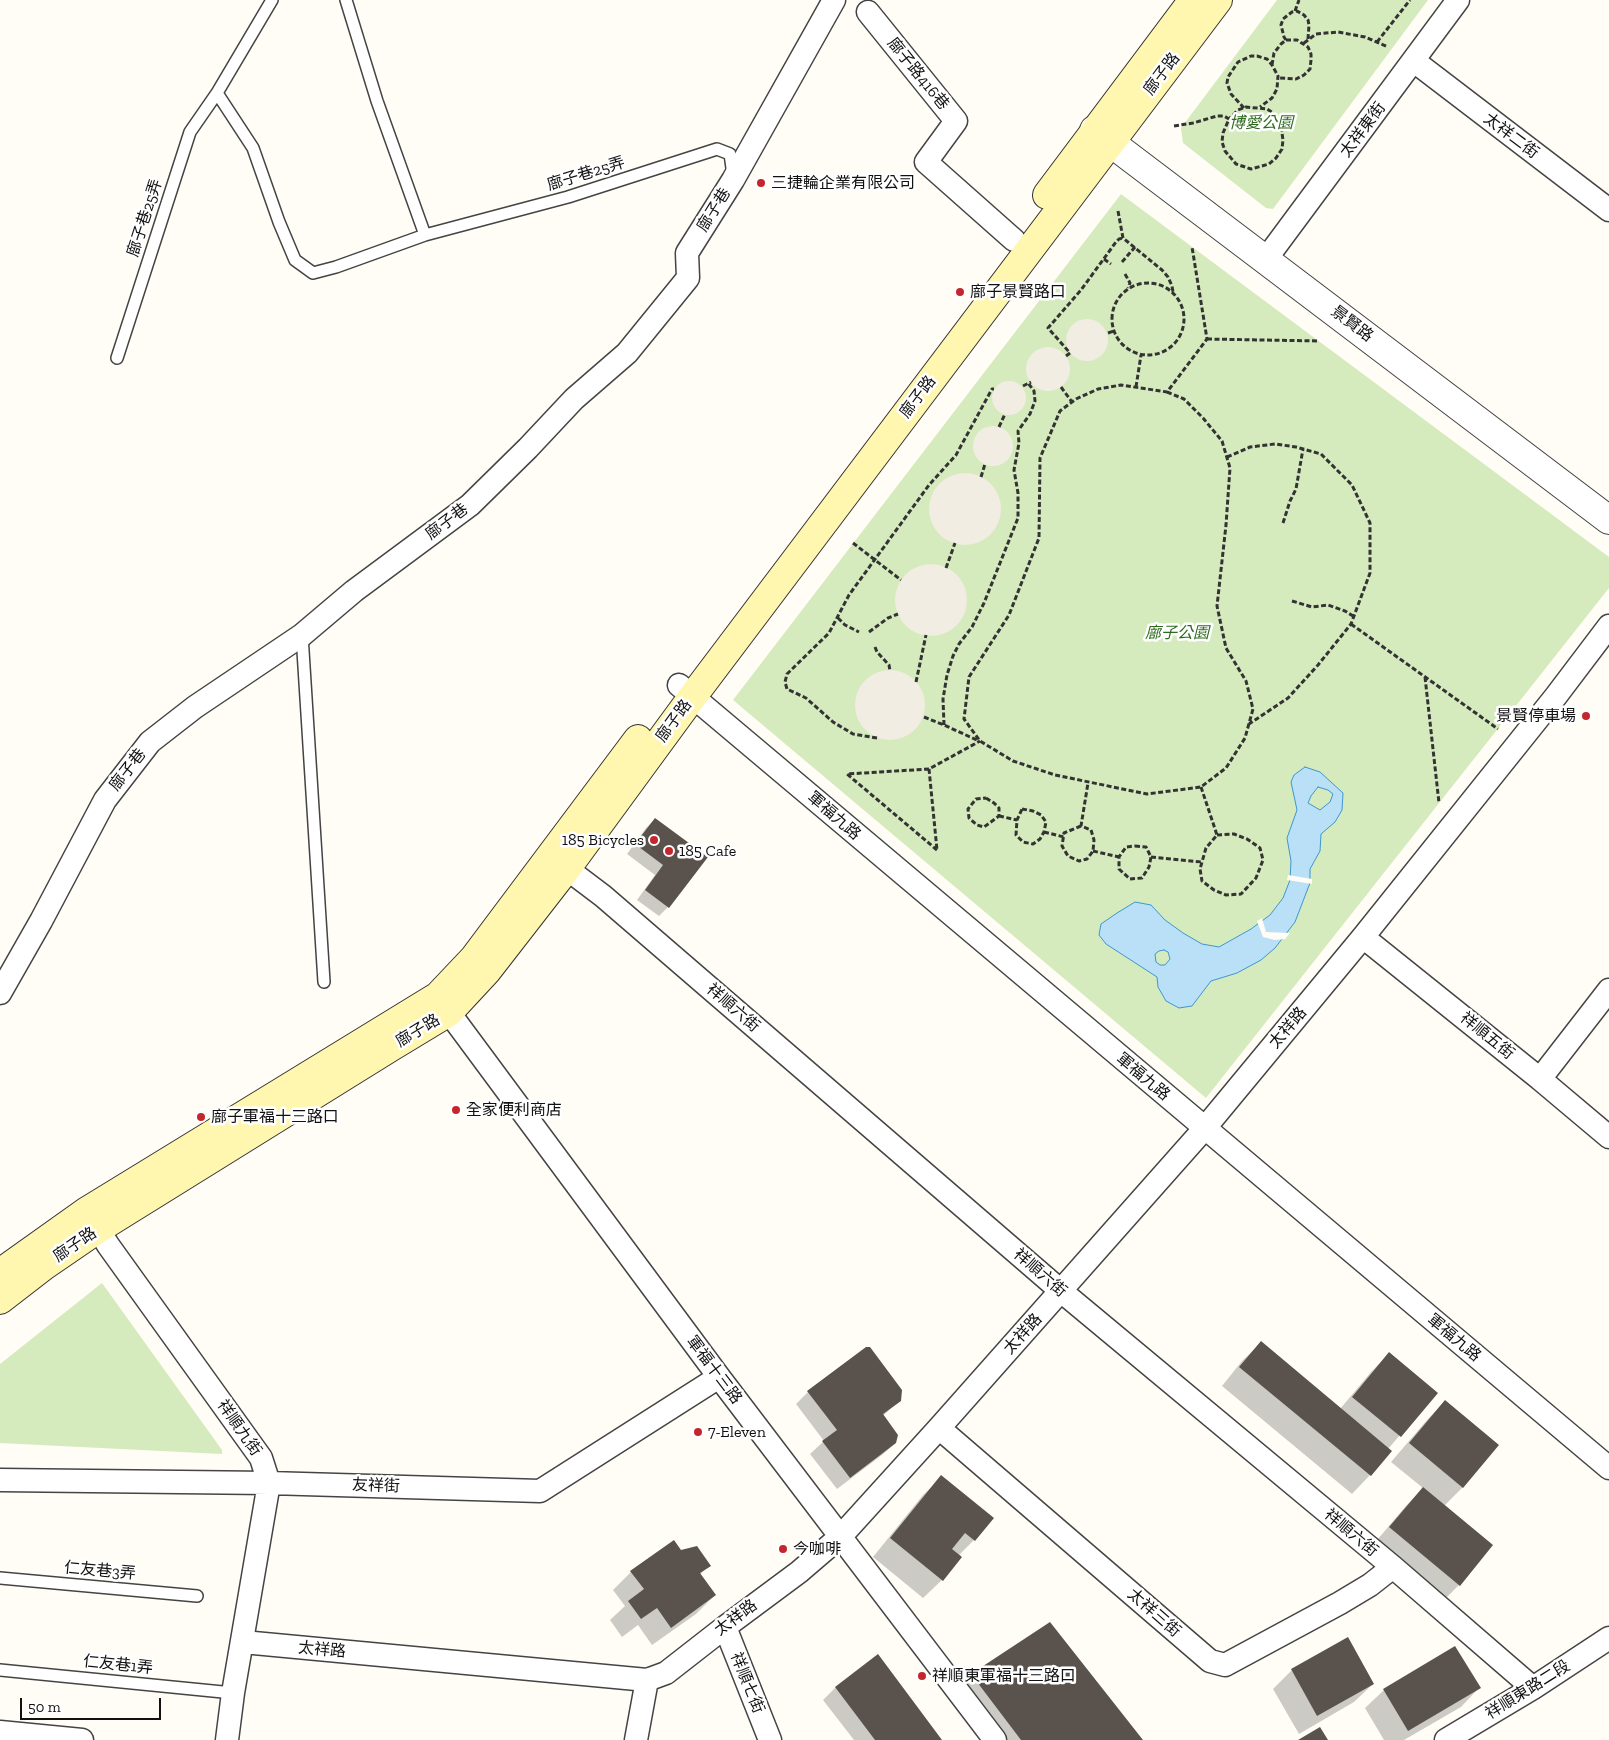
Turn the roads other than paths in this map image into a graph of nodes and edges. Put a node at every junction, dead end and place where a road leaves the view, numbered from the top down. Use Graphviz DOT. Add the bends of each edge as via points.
graph roads {
  1 [pos="272,0"];
  2 [pos="346,0"];
  3 [pos="834,0"];
  4 [pos="1193,0"];
  5 [pos="1218,0"];
  6 [pos="1458,0"];
  7 [pos="868,12"];
  8 [pos="1414,62"];
  9 [pos="217,94"];
  10 [pos="1102,136"];
  11 [pos="733,180"];
  12 [pos="1609,210"];
  13 [pos="425,235"];
  14 [pos="1014,240"];
  15 [pos="1266,259"];
  16 [pos="117,358"];
  17 [pos="1609,520"];
  18 [pos="1609,626"];
  19 [pos="302,635"];
  20 [pos="686,691"];
  21 [pos="558,862"];
  22 [pos="1363,937"];
  23 [pos="324,982"];
  24 [pos="1609,990"];
  25 [pos="0,993"];
  26 [pos="443,1004"];
  27 [pos="1540,1079"];
  28 [pos="1204,1129"];
  29 [pos="1609,1137"];
  30 [pos="93,1220"];
  31 [pos="0,1273"];
  32 [pos="1061,1291"];
  33 [pos="0,1300"];
  34 [pos="719,1377"];
  35 [pos="939,1428"];
  36 [pos="1609,1468"];
  37 [pos="0,1480"];
  38 [pos="270,1483"];
  39 [pos="840,1536"];
  40 [pos="1393,1567"];
  41 [pos="0,1578"];
  42 [pos="197,1596"];
  43 [pos="725,1627"];
  44 [pos="1609,1638"];
  45 [pos="243,1642"];
  46 [pos="0,1670"];
  47 [pos="647,1680"];
  48 [pos="1533,1688"];
  49 [pos="233,1693"];
  50 [pos="0,1732"];
  51 [pos="82,1740"];
  52 [pos="227,1740"];
  53 [pos="636,1740"];
  54 [pos="770,1740"];
  55 [pos="995,1740"];
  56 [pos="1446,1740"];
  1 -- 9 [label="lane, 廍子巷25弄"];
  2 -- 13 [label="lane" via="377,101"];
  3 -- 11 [label="street, 廍子巷"];
  4 -- 10 [label="main road, 廍子路"];
  5 -- 10 [label="main road, 廍子路"];
  6 -- 8 [label="street, 太祥東街"];
  7 -- 14 [label="street, 廍子路416巷" via="956,121 926,162"];
  8 -- 12 [label="street, 太祥二街"];
  8 -- 15 [label="street, 太祥東街"];
  9 -- 13 [label="lane, 廍子巷25弄" via="253,148 295,260 313,273"];
  9 -- 16 [label="lane, 廍子巷25弄" via="190,132"];
  10 -- 14 [label="main road, 廍子路"];
  10 -- 15 [label="street, 景賢路"];
  10 -- 20 [label="main road, 廍子路"];
  11 -- 13 [label="lane, 廍子巷25弄" via="730,154 717,149 568,197"];
  11 -- 19 [label="street, 廍子巷" via="687,253 688,278 627,353 574,399 470,506 354,591"];
  14 -- 20 [label="main road, 廍子路"];
  15 -- 17 [label="street, 景賢路"];
  18 -- 22 [label="street, 太祥路"];
  19 -- 23 [label="lane"];
  19 -- 25 [label="street, 廍子巷" via="195,707 150,742 105,800"];
  20 -- 21 [label="main road, 廍子路"];
  20 -- 28 [label="street, 軍福九路"];
  21 -- 26 [label="main road, 廍子路" via="474,958"];
  21 -- 32 [label="street, 祥順六街" via="604,896"];
  22 -- 27 [label="street, 祥順五街"];
  22 -- 28 [label="street, 太祥路"];
  24 -- 27 [label="street"];
  26 -- 30 [label="main road, 廍子路"];
  26 -- 34 [label="street, 軍福十三路"];
  27 -- 29 [label="street, 祥順五街"];
  28 -- 32 [label="street, 太祥路"];
  28 -- 36 [label="street, 軍福九路"];
  30 -- 31 [label="main road, 廍子路"];
  30 -- 33 [label="main road, 廍子路" via="44,1266"];
  30 -- 38 [label="street, 祥順九街" via="108,1246 261,1458"];
  32 -- 35 [label="street, 太祥路"];
  32 -- 40 [label="street, 祥順六街"];
  34 -- 38 [label="street, 友祥街" via="540,1491"];
  34 -- 39 [label="street, 軍福十三路"];
  35 -- 39 [label="street, 太祥路"];
  35 -- 40 [label="street, 太祥三街" via="1210,1661 1225,1665 1340,1603"];
  37 -- 38 [label="street, 友祥街"];
  38 -- 45 [label="street, 祥順九街"];
  39 -- 43 [label="street, 太祥路" via="799,1572"];
  39 -- 55 [label="street, 軍福十三路"];
  40 -- 48 [label="street, 祥順六街"];
  41 -- 42 [label="lane, 仁友巷3弄"];
  43 -- 47 [label="street, 太祥路" via="666,1673"];
  43 -- 54 [label="street, 祥順七街"];
  44 -- 48 [label="street, 祥順東路二段"];
  45 -- 47 [label="street, 太祥路"];
  45 -- 49 [label="street, 祥順九街"];
  46 -- 49 [label="lane, 仁友巷1弄"];
  47 -- 53 [label="street"];
  48 -- 56 [label="street, 祥順東路二段"];
  49 -- 52 [label="street, 祥順九街"];
  50 -- 51 [label="street"];
}
